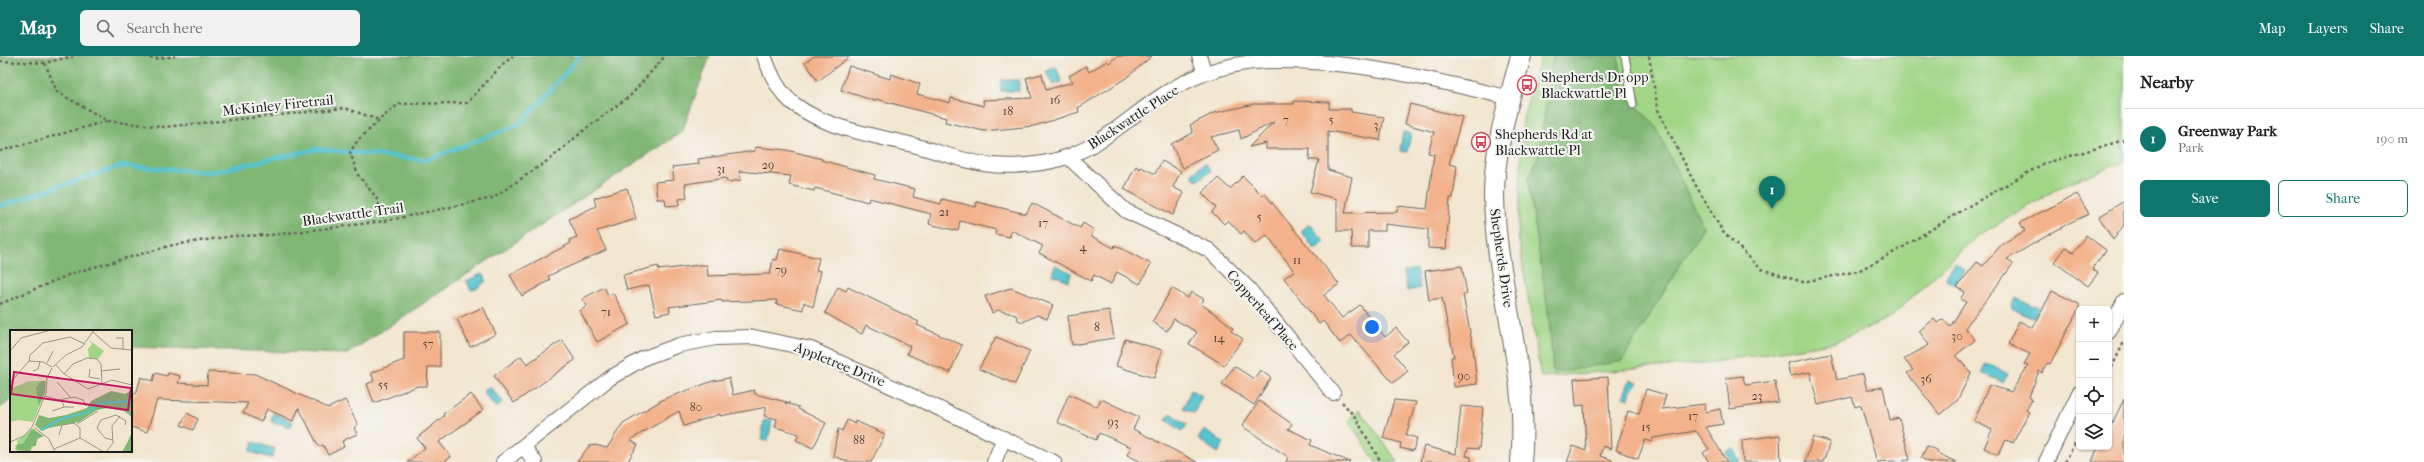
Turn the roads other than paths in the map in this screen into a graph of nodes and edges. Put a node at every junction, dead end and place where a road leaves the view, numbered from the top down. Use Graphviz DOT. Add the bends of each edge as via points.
graph roads {
  1 [pos="764,56"];
  2 [pos="1198,56"];
  3 [pos="1521,56"];
  4 [pos="1625,56"];
  5 [pos="1205,73"];
  6 [pos="1510,98"];
  7 [pos="1633,105"];
  8 [pos="1068,156"];
  9 [pos="2124,301"];
  10 [pos="2112,326"];
  11 [pos="1333,393"];
  12 [pos="2076,399"];
  13 [pos="1004,438"];
  14 [pos="524,447"];
  15 [pos="503,462"];
  16 [pos="535,462"];
  17 [pos="994,462"];
  18 [pos="1054,462"];
  19 [pos="1521,462"];
  20 [pos="2046,462"];
  1 -- 8 [label="street, Blackwattle Place" via="773,80 792,103 820,121 985,164 1024,165"];
  2 -- 5 [label="street"];
  3 -- 6 [label="main road, Shepherds Drive"];
  4 -- 7 [label="lane"];
  5 -- 6 [label="street, Blackwattle Place" via="1252,62 1316,59 1366,64"];
  5 -- 8 [label="street, Blackwattle Place" via="1163,95 1104,138"];
  6 -- 19 [label="main road, Shepherds Drive" via="1498,154 1494,194 1501,262 1522,395 1524,420"];
  8 -- 11 [label="street, Copperleaf Place" via="1126,211 1209,250 1249,289"];
  9 -- 10 [label="street"];
  12 -- 20 [label="street"];
  13 -- 14 [label="street, Appletree Drive" via="811,349 754,337 716,338 679,345 644,358 610,378"];
  13 -- 17 [label="street"];
  13 -- 18 [label="street, Appletree Drive"];
  14 -- 15 [label="street, Appletree Drive"];
  14 -- 16 [label="street"];
}
